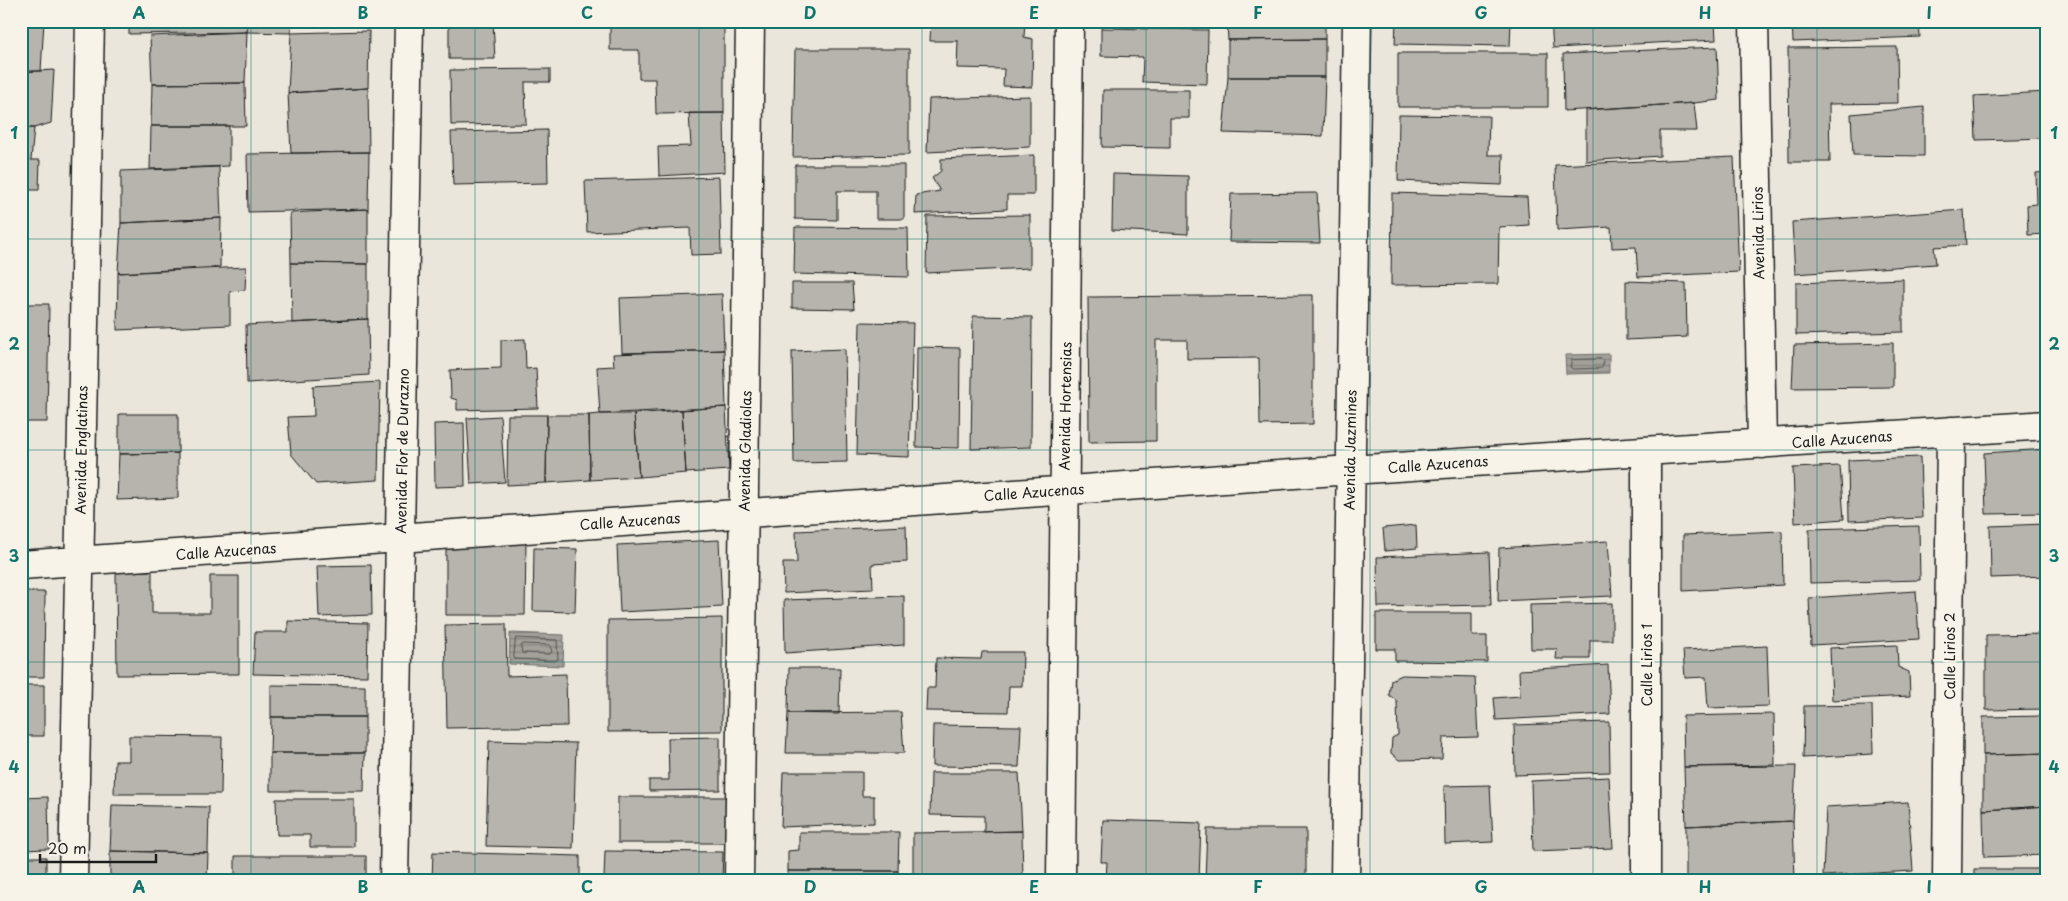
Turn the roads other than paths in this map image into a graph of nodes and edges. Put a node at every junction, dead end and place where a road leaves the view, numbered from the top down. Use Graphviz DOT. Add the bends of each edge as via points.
graph roads {
  1 [pos="90,21"];
  2 [pos="409,21"];
  3 [pos="750,21"];
  4 [pos="1068,21"];
  5 [pos="1357,21"];
  6 [pos="1754,21"];
  7 [pos="2047,425"];
  8 [pos="1951,431"];
  9 [pos="1762,444"];
  10 [pos="1646,451"];
  11 [pos="1350,470"];
  12 [pos="1064,490"];
  13 [pos="744,513"];
  14 [pos="400,538"];
  15 [pos="79,561"];
  16 [pos="21,566"];
  17 [pos="73,880"];
  18 [pos="394,880"];
  19 [pos="739,880"];
  20 [pos="1061,880"];
  21 [pos="1345,880"];
  22 [pos="1646,880"];
  23 [pos="1947,880"];
  1 -- 15 [label="street, Avenida Englatinas"];
  2 -- 14 [label="street, Avenida Flor de Durazno"];
  3 -- 13 [label="street, Avenida Gladiolas"];
  4 -- 12 [label="street, Avenida Hortensias"];
  5 -- 11 [label="street, Avenida Jazmines"];
  6 -- 9 [label="street, Avenida Lirios"];
  7 -- 8 [label="street, Calle Azucenas"];
  8 -- 9 [label="street, Calle Azucenas"];
  8 -- 23 [label="street, Calle Lirios 2"];
  9 -- 10 [label="street, Calle Azucenas"];
  10 -- 11 [label="street, Calle Azucenas"];
  10 -- 22 [label="street, Calle Lirios 1"];
  11 -- 12 [label="street, Calle Azucenas"];
  11 -- 21 [label="street, Avenida Jazmines"];
  12 -- 13 [label="street, Calle Azucenas"];
  12 -- 20 [label="street, Avenida Hortensias"];
  13 -- 14 [label="street, Calle Azucenas"];
  13 -- 19 [label="street, Avenida Gladiolas"];
  14 -- 15 [label="street, Calle Azucenas"];
  14 -- 18 [label="street, Avenida Flor de Durazno"];
  15 -- 16 [label="street, Calle Azucenas"];
  15 -- 17 [label="street, Avenida Englatinas"];
}
